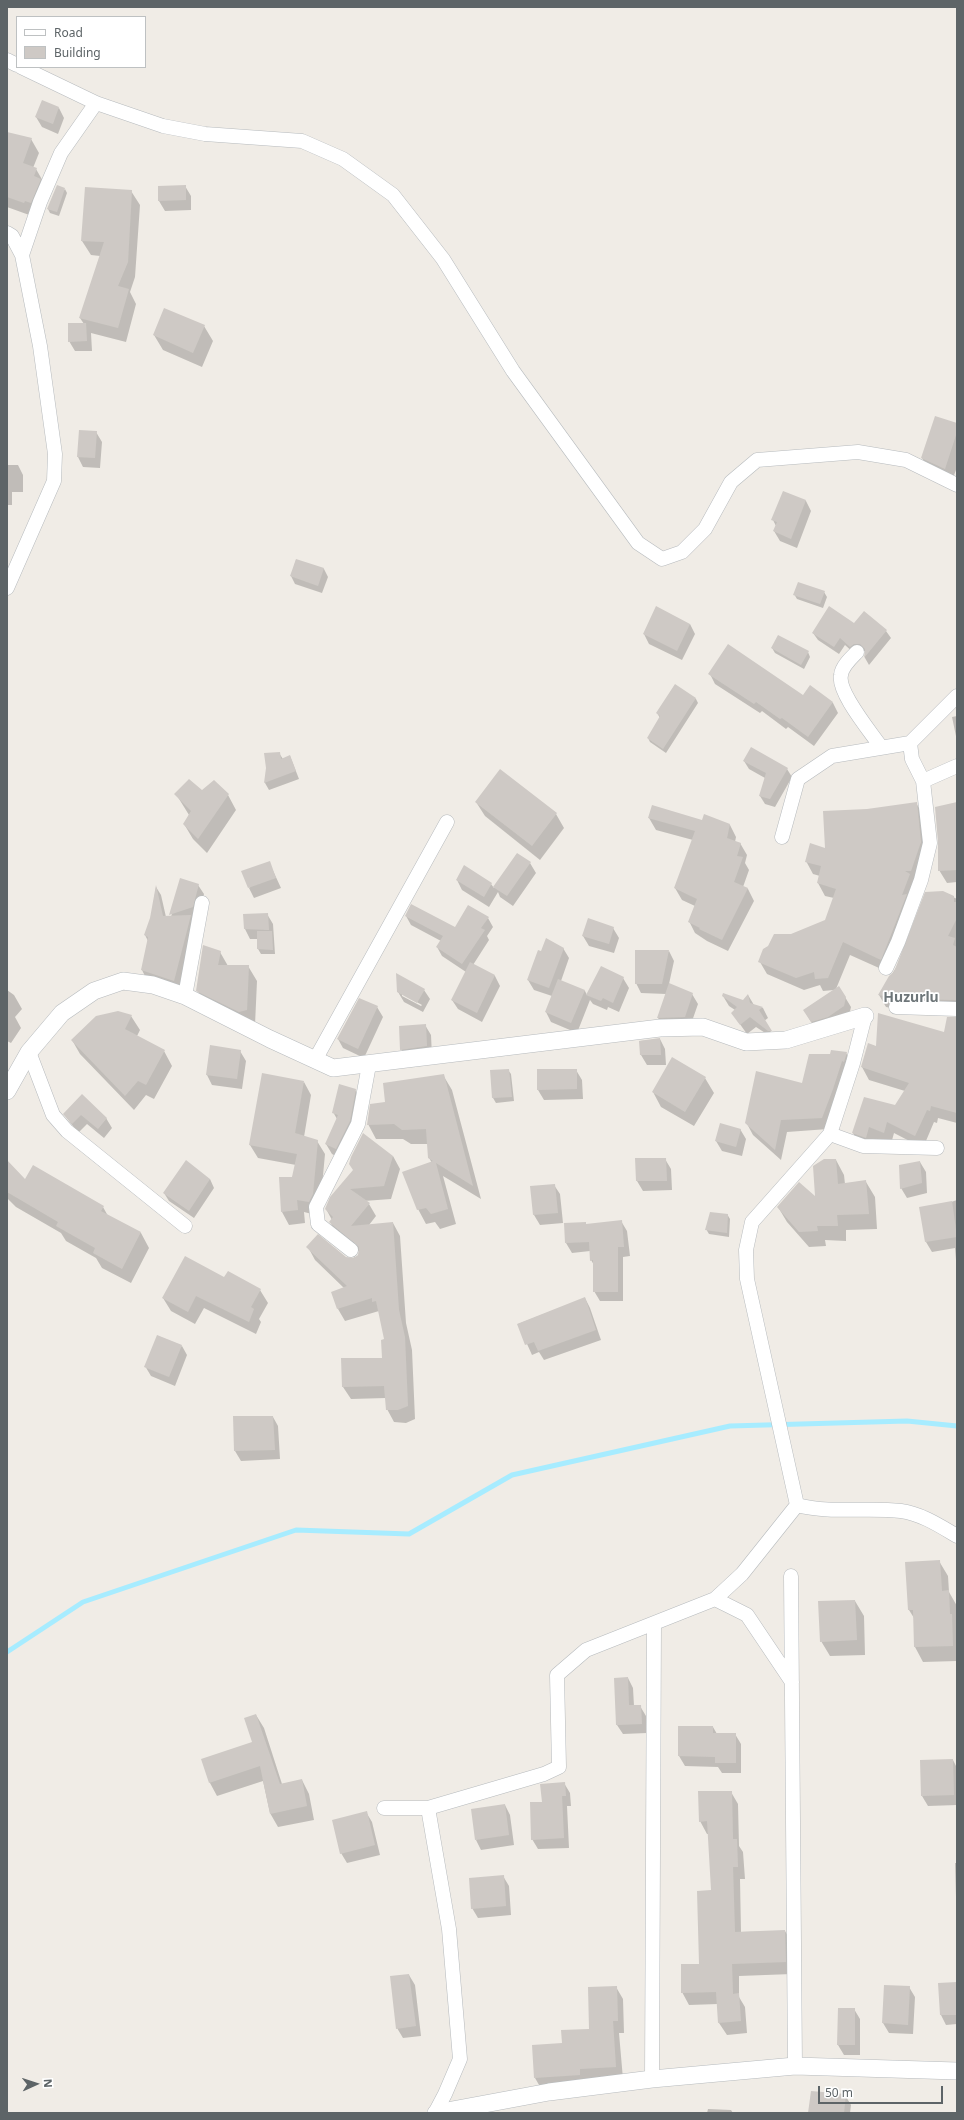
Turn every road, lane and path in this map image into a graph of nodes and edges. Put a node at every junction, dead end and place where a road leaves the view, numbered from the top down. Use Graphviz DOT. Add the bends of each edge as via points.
graph roads {
  1 [pos="7,60"];
  2 [pos="16,64"];
  3 [pos="23,68"];
  4 [pos="96,103"];
  5 [pos="7,233"];
  6 [pos="22,255"];
  7 [pos="957,485"];
  8 [pos="8,581"];
  9 [pos="857,652"];
  10 [pos="957,696"];
  11 [pos="910,743"];
  12 [pos="881,747"];
  13 [pos="957,766"];
  14 [pos="923,781"];
  15 [pos="447,822"];
  16 [pos="782,837"];
  17 [pos="202,903"];
  18 [pos="886,968"];
  19 [pos="185,996"];
  20 [pos="896,1007"];
  21 [pos="957,1009"];
  22 [pos="864,1016"];
  23 [pos="29,1052"];
  24 [pos="315,1060"];
  25 [pos="370,1065"];
  26 [pos="7,1091"];
  27 [pos="830,1134"];
  28 [pos="937,1148"];
  29 [pos="185,1226"];
  30 [pos="351,1250"];
  31 [pos="798,1505"];
  32 [pos="957,1536"];
  33 [pos="791,1576"];
  34 [pos="715,1599"];
  35 [pos="654,1624"];
  36 [pos="792,1682"];
  37 [pos="384,1808"];
  38 [pos="428,1808"];
  39 [pos="795,2066"];
  40 [pos="957,2071"];
  41 [pos="652,2079"];
  42 [pos="435,2113"];
  1 -- 2 [label="street"];
  3 -- 4 [label="street"];
  4 -- 6 [label="street" via="61,153 40,202"];
  4 -- 7 [label="street" via="163,126 204,134 302,141 343,159 393,194 444,259 513,371 638,543 662,559 682,552 705,529 731,482 757,460 858,452 906,460"];
  5 -- 6 [label="street" via="12,236"];
  6 -- 8 [label="street" via="40,346 55,454 54,481"];
  9 -- 12 [label="street" via="841,674 840,684 847,699"];
  10 -- 11 [label="street"];
  11 -- 12 [label="street"];
  11 -- 14 [label="street" via="912,759"];
  12 -- 16 [label="street" via="832,756 798,779"];
  13 -- 14 [label="street"];
  14 -- 18 [label="street" via="930,843 921,880"];
  15 -- 24 [label="street"];
  17 -- 19 [label="street"];
  19 -- 23 [label="street" via="153,985 123,981 94,991 62,1014"];
  19 -- 24 [label="street"];
  20 -- 21 [label="street"];
  22 -- 25 [label="street" via="786,1040 746,1042 703,1027 660,1028"];
  22 -- 27 [label="street"];
  23 -- 26 [label="street"];
  23 -- 29 [label="street" via="53,1115 67,1131"];
  24 -- 25 [label="street" via="333,1068"];
  25 -- 30 [label="street" via="358,1124 316,1207 318,1224"];
  27 -- 28 [label="street" via="863,1146"];
  27 -- 31 [label="street" via="752,1222 746,1250 747,1279"];
  31 -- 32 [label="street" via="812,1509 902,1511 932,1521"];
  31 -- 34 [label="street" via="742,1574"];
  33 -- 36 [label="street"];
  34 -- 35 [label="street"];
  34 -- 36 [label="street" via="747,1614"];
  35 -- 38 [label="street" via="586,1650 557,1675 559,1767 544,1774"];
  35 -- 41 [label="street"];
  36 -- 39 [label="street"];
  37 -- 38 [label="street"];
  38 -- 42 [label="street" via="449,1929 460,2059"];
  39 -- 40 [label="street"];
  39 -- 41 [label="street"];
  41 -- 42 [label="street" via="549,2092"];
}
